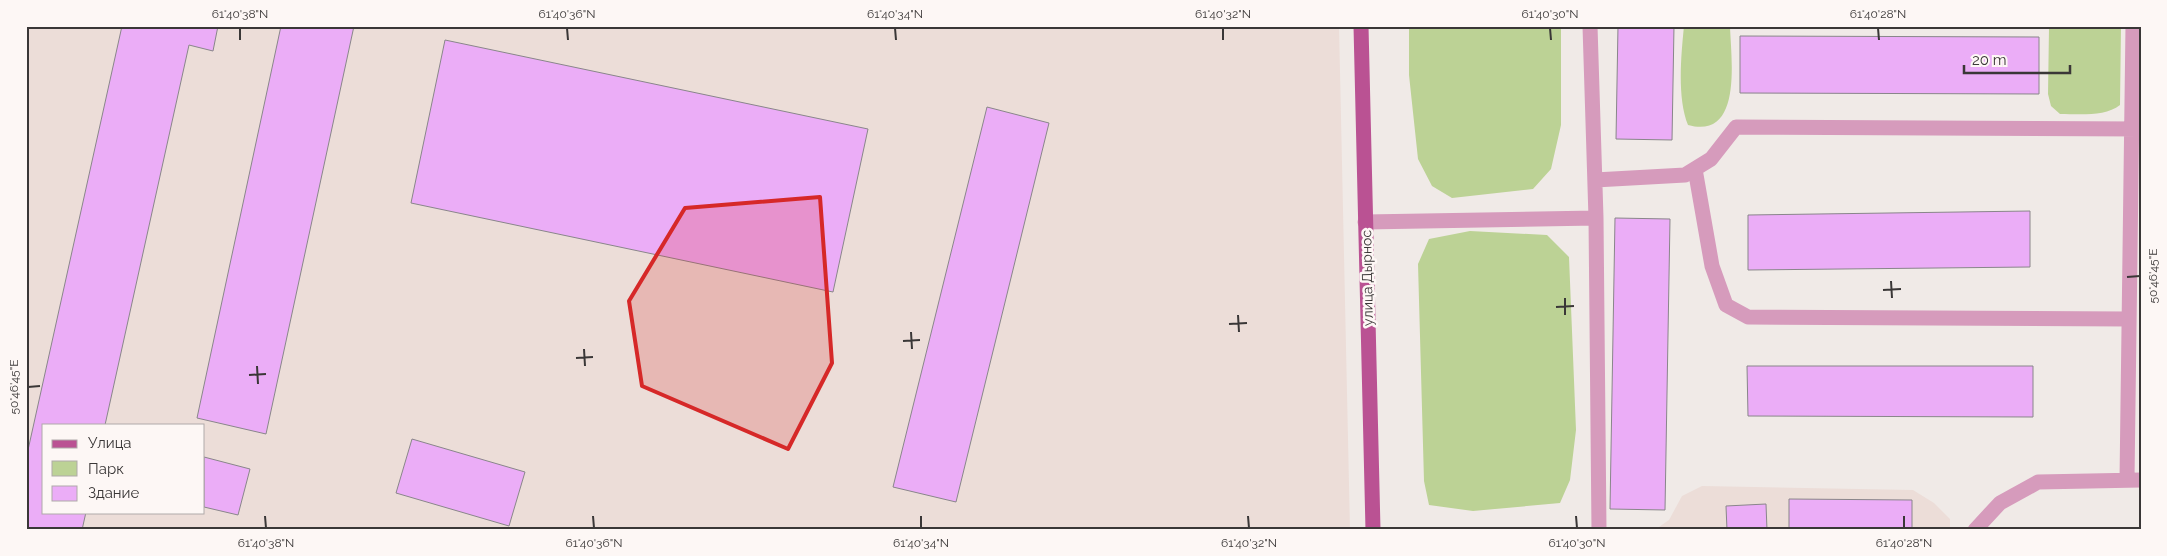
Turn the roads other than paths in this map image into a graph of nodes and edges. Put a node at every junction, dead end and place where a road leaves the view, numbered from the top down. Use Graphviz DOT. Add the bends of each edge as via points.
graph roads {
  1 [pos="1361,26"];
  2 [pos="1590,26"];
  3 [pos="2133,26"];
  4 [pos="2136,129"];
  5 [pos="1695,169"];
  6 [pos="1595,180"];
  7 [pos="1596,218"];
  8 [pos="1365,222"];
  9 [pos="2128,319"];
  10 [pos="2134,480"];
  11 [pos="1373,530"];
  12 [pos="1599,530"];
  13 [pos="1975,530"];
  1 -- 8 [label="main road, улица Дырнос"];
  2 -- 6 [label="lane"];
  3 -- 4 [label="lane"];
  4 -- 5 [label="lane" via="1736,127 1711,159"];
  4 -- 9 [label="lane"];
  5 -- 6 [label="lane" via="1685,175"];
  5 -- 9 [label="lane" via="1712,266 1726,305 1748,317"];
  6 -- 7 [label="lane"];
  7 -- 8 [label="lane"];
  7 -- 12 [label="lane"];
  8 -- 11 [label="main road, улица Дырнос"];
  9 -- 10 [label="lane"];
  10 -- 13 [label="lane" via="2038,482 2000,503"];
}
